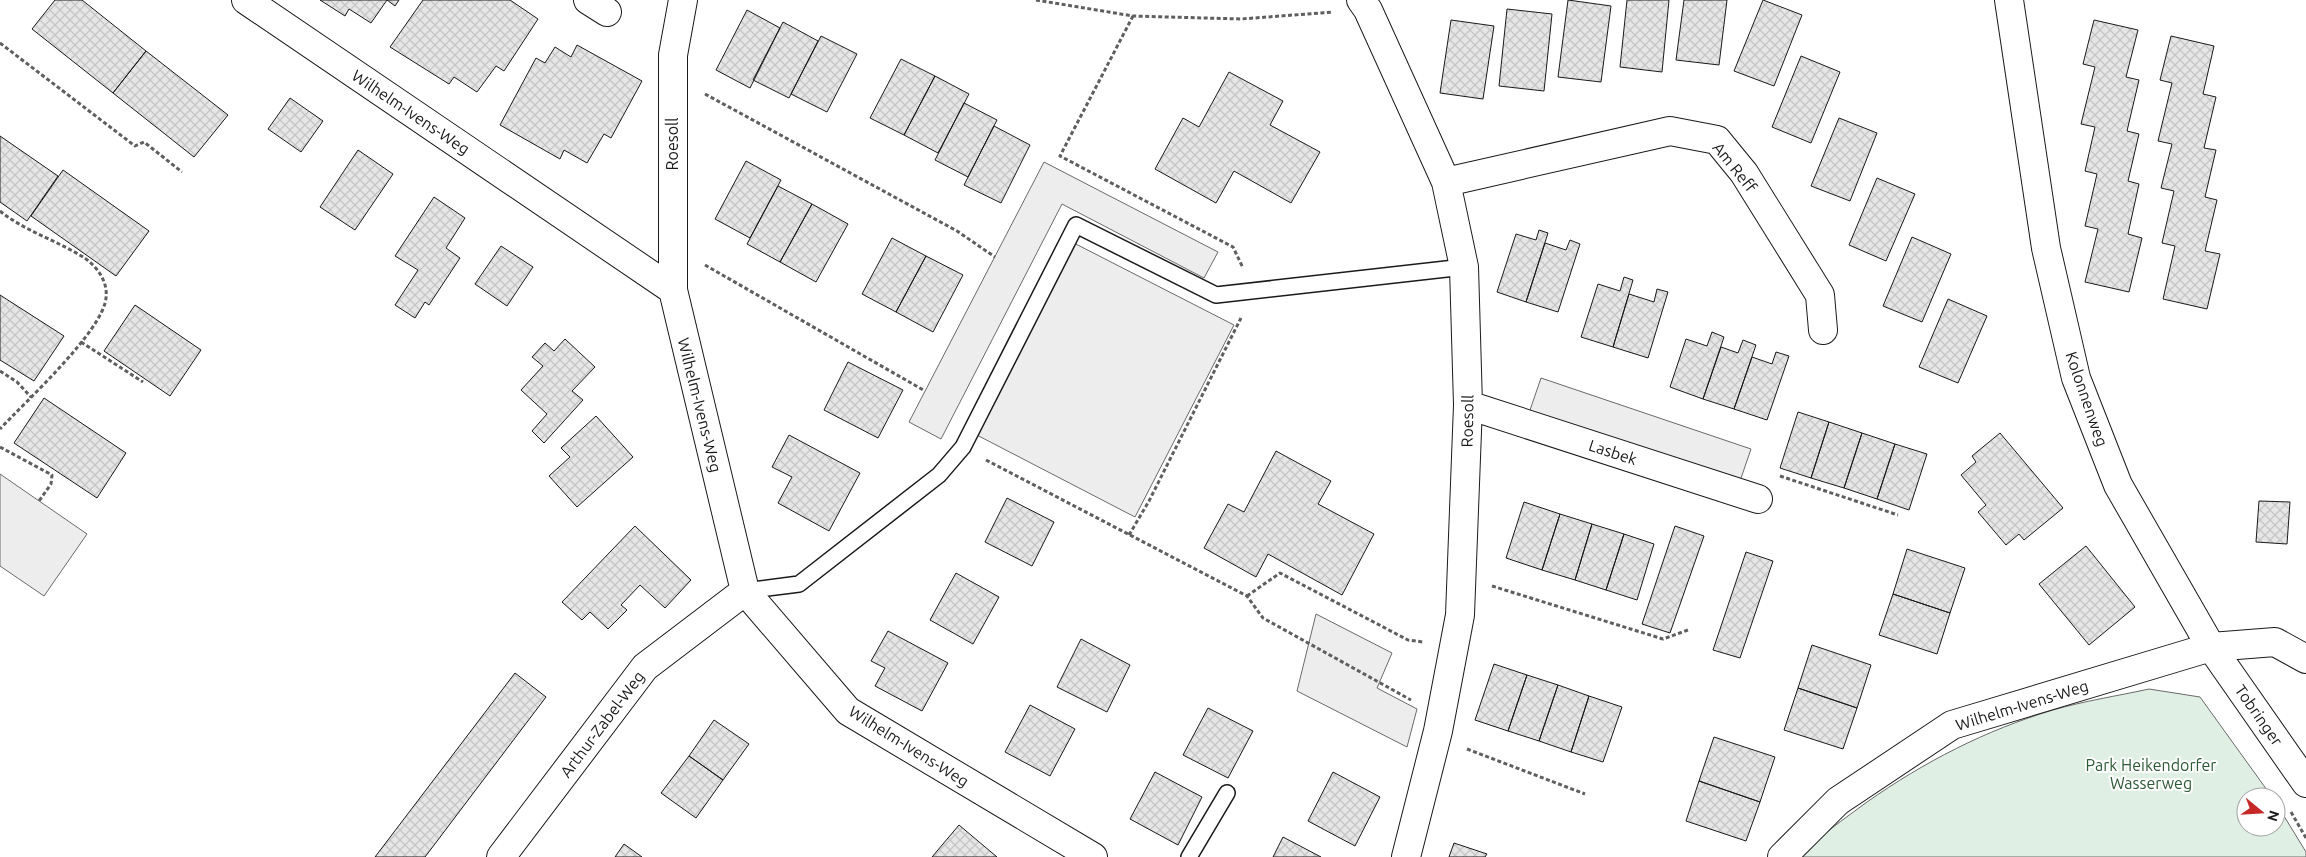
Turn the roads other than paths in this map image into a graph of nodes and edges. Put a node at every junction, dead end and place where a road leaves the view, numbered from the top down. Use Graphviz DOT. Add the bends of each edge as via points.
graph roads {
  1 [pos="246,0"];
  2 [pos="683,0"];
  3 [pos="2009,0"];
  4 [pos="1364,5"];
  5 [pos="1446,182"];
  6 [pos="1464,268"];
  7 [pos="673,290"];
  8 [pos="1823,330"];
  9 [pos="1468,405"];
  10 [pos="1758,499"];
  11 [pos="745,591"];
  12 [pos="2211,647"];
  13 [pos="2306,659"];
  14 [pos="2306,783"];
  15 [pos="1227,793"];
  16 [pos="501,857"];
  17 [pos="1093,857"];
  18 [pos="1189,857"];
  19 [pos="1406,857"];
  20 [pos="1782,857"];
  1 -- 7 [label="street, Wilhelm-Ivens-Weg"];
  2 -- 7 [label="street, Roesoll" via="672,55"];
  3 -- 12 [label="street, Kolonnenweg" via="2046,248 2076,378 2118,485"];
  4 -- 5 [label="street, Roesoll"];
  5 -- 6 [label="street, Roesoll"];
  5 -- 8 [label="street, Am Reff" via="1670,130 1717,140 1744,173 1820,295"];
  6 -- 9 [label="street, Roesoll"];
  6 -- 11 [label="lane" via="1216,295 1076,225 963,447 939,475 799,584"];
  7 -- 11 [label="street, Wilhelm-Ivens-Weg"];
  9 -- 10 [label="street, Lasbek"];
  9 -- 19 [label="street, Roesoll" via="1460,615 1438,727"];
  11 -- 16 [label="street, Arthur-Zabel-Weg" via="645,666"];
  11 -- 17 [label="street, Wilhelm-Ivens-Weg" via="848,711"];
  12 -- 13 [label="street" via="2275,642"];
  12 -- 14 [label="street, Tobringer"];
  12 -- 20 [label="street, Wilhelm-Ivens-Weg" via="1952,726 1838,801"];
  15 -- 18 [label="lane"];
}
